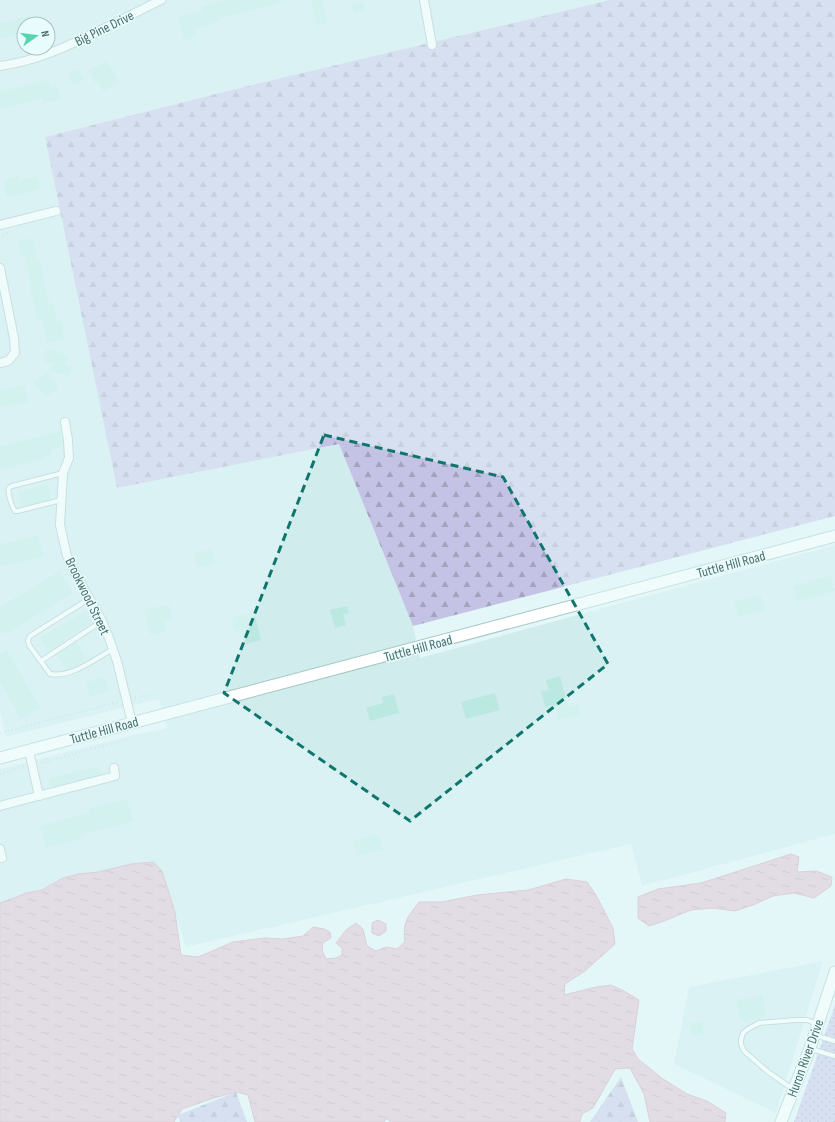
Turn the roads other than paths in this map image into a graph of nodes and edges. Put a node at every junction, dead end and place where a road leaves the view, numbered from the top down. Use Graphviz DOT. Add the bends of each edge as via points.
graph roads {
  1 [pos="161,0"];
  2 [pos="424,0"];
  3 [pos="432,45"];
  4 [pos="0,66"];
  5 [pos="56,211"];
  6 [pos="0,225"];
  7 [pos="0,268"];
  8 [pos="0,364"];
  9 [pos="65,422"];
  10 [pos="64,473"];
  11 [pos="61,500"];
  12 [pos="835,536"];
  13 [pos="89,599"];
  14 [pos="102,622"];
  15 [pos="113,649"];
  16 [pos="41,661"];
  17 [pos="132,723"];
  18 [pos="29,751"];
  19 [pos="0,758"];
  20 [pos="114,768"];
  21 [pos="39,796"];
  22 [pos="0,806"];
  23 [pos="0,849"];
  24 [pos="2,858"];
  25 [pos="835,972"];
  26 [pos="816,1030"];
  27 [pos="835,1041"];
  28 [pos="810,1048"];
  29 [pos="835,1056"];
  30 [pos="794,1089"];
  31 [pos="781,1122"];
  1 -- 4 [label="street, Big Pine Drive" via="46,56"];
  2 -- 3 [label="street"];
  5 -- 6 [label="street"];
  7 -- 8 [label="street" via="15,353 8,361"];
  9 -- 10 [label="street, Brookwood Street" via="69,458"];
  10 -- 11 [label="street, Brookwood Street"];
  10 -- 11 [label="lane" via="9,488 15,511"];
  11 -- 13 [label="street, Brookwood Street" via="60,525 67,556"];
  12 -- 17 [label="main road, Tuttle Hill Road"];
  13 -- 14 [label="street, Brookwood Street"];
  13 -- 16 [label="lane" via="30,636 29,645"];
  14 -- 15 [label="street, Brookwood Street"];
  14 -- 16 [label="lane"];
  15 -- 16 [label="lane" via="85,666 65,674 50,674"];
  15 -- 17 [label="street, Brookwood Street"];
  17 -- 18 [label="main road, Tuttle Hill Road"];
  18 -- 19 [label="main road, Tuttle Hill Road"];
  18 -- 21 [label="street"];
  20 -- 21 [label="street" via="115,776"];
  21 -- 22 [label="street"];
  23 -- 24 [label="street"];
  25 -- 26 [label="main road, Huron River Drive"];
  26 -- 27 [label="lane"];
  26 -- 28 [label="main road, Huron River Drive"];
  26 -- 30 [label="lane" via="807,1020 796,1020 759,1023 743,1033 741,1044 744,1051 768,1072"];
  28 -- 29 [label="lane"];
  28 -- 30 [label="main road, Huron River Drive"];
  30 -- 31 [label="main road, Huron River Drive"];
}
